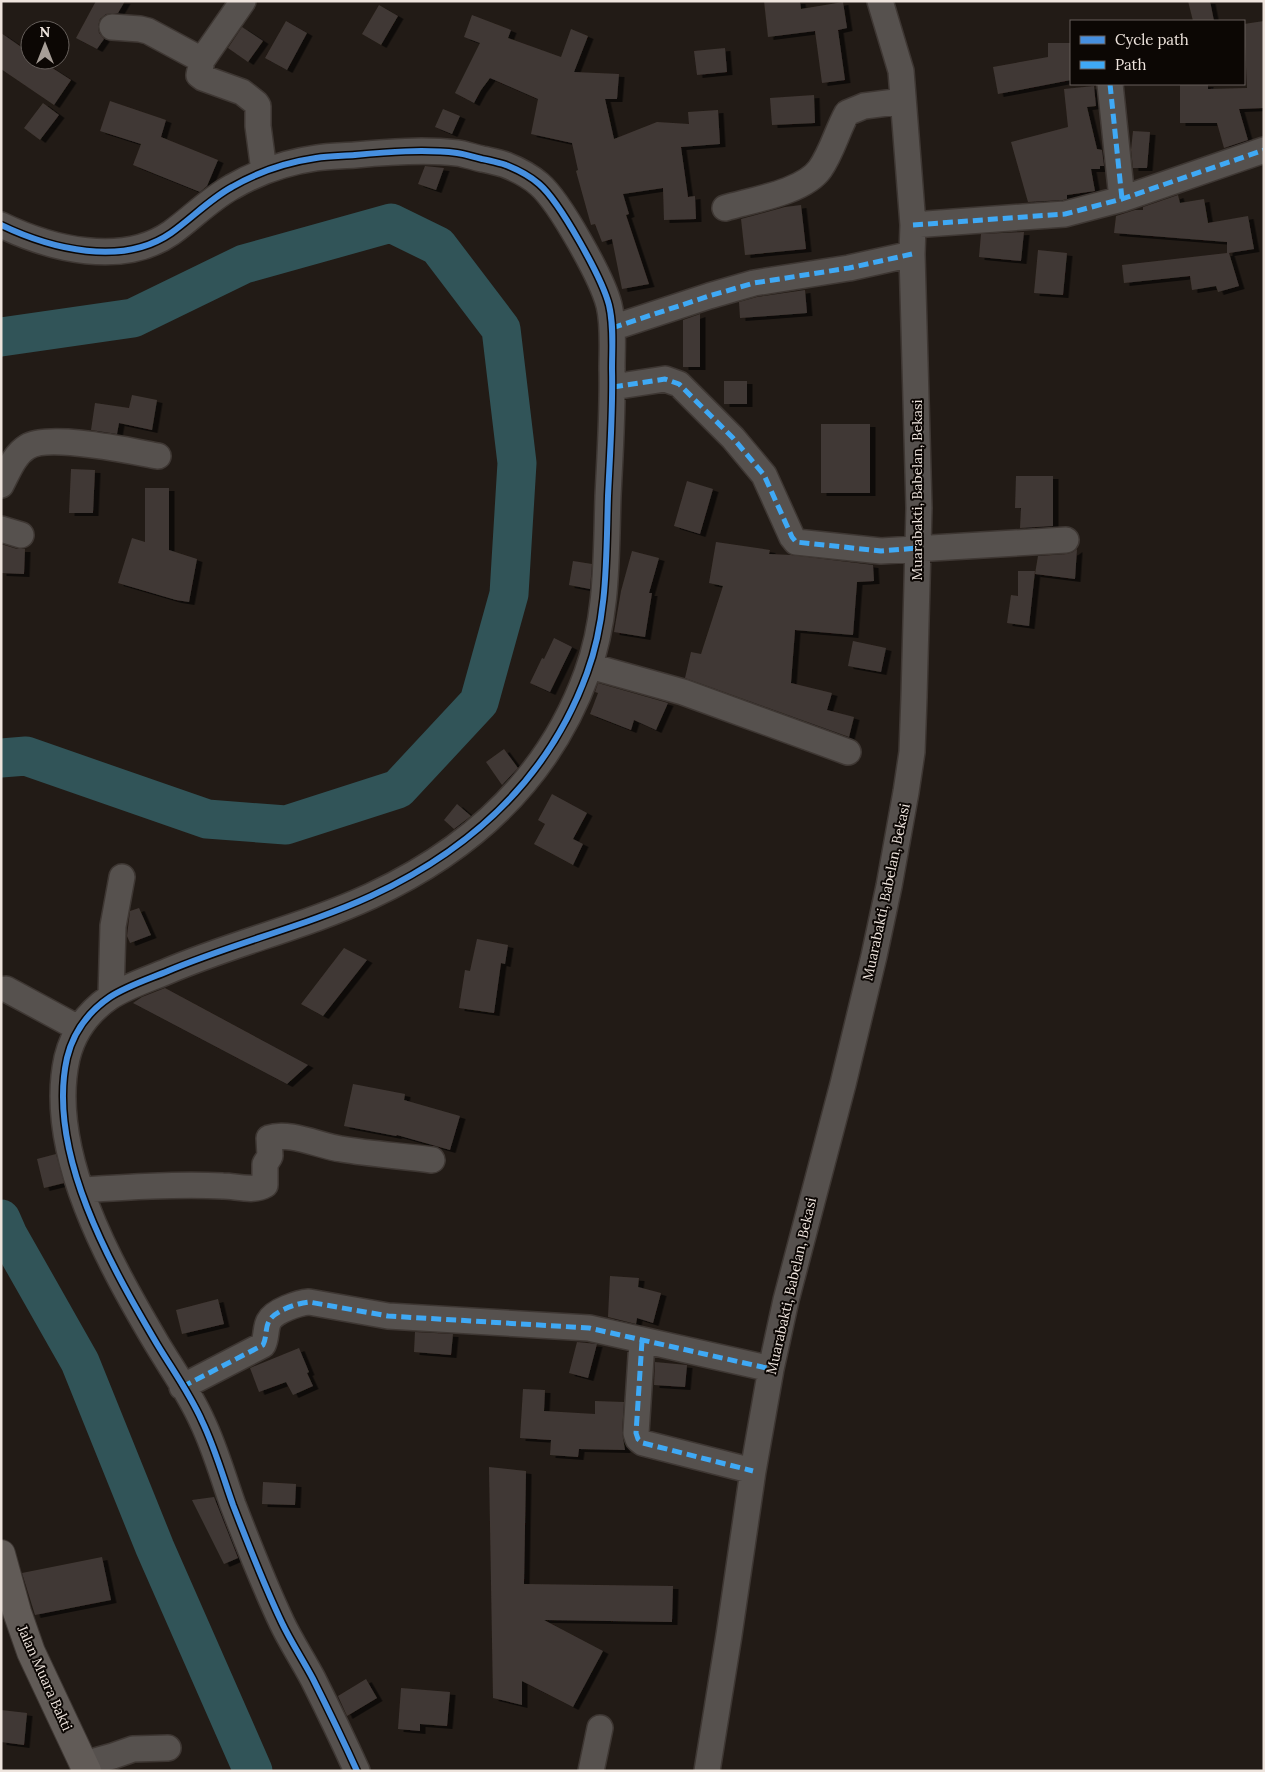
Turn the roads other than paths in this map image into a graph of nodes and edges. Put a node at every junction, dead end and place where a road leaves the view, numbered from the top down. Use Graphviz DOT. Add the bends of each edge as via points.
graph roads {
  1 [pos="243,1"];
  2 [pos="880,1"];
  3 [pos="112,27"];
  4 [pos="202,60"];
  5 [pos="1110,85"];
  6 [pos="903,101"];
  7 [pos="1264,150"];
  8 [pos="264,171"];
  9 [pos="1122,199"];
  10 [pos="725,208"];
  11 [pos="1,225"];
  12 [pos="913,225"];
  13 [pos="912,254"];
  14 [pos="612,328"];
  15 [pos="613,387"];
  16 [pos="158,456"];
  17 [pos="1,485"];
  18 [pos="1066,540"];
  19 [pos="918,548"];
  20 [pos="590,666"];
  21 [pos="848,752"];
  22 [pos="122,877"];
  23 [pos="6,989"];
  24 [pos="111,996"];
  25 [pos="78,1028"];
  26 [pos="432,1160"];
  27 [pos="81,1190"];
  28 [pos="642,1341"];
  29 [pos="771,1370"];
  30 [pos="182,1387"];
  31 [pos="753,1471"];
  32 [pos="1,1554"];
  33 [pos="600,1728"];
  34 [pos="168,1748"];
  35 [pos="86,1768"];
  36 [pos="357,1771"];
  37 [pos="591,1771"];
  38 [pos="707,1771"];
  1 -- 4 [label="street"];
  2 -- 6 [label="street, Muarabakti, Babelan, Bekasi" via="901,71"];
  3 -- 4 [label="street" via="148,31"];
  4 -- 8 [label="street" via="199,75 242,92 258,106"];
  5 -- 9 [label="street"];
  6 -- 10 [label="street" via="864,106 847,112 828,156 819,171 805,183 791,190"];
  6 -- 12 [label="street, Muarabakti, Babelan, Bekasi"];
  7 -- 9 [label="street"];
  8 -- 11 [label="street" via="228,189 165,238 134,250 99,253 25,236"];
  8 -- 14 [label="street" via="316,158 394,152 456,153 505,164 539,183 560,209 602,287"];
  9 -- 12 [label="street" via="1049,216"];
  12 -- 13 [label="street, Muarabakti, Babelan, Bekasi"];
  13 -- 14 [label="street" via="754,283"];
  13 -- 19 [label="street, Muarabakti, Babelan, Bekasi" via="920,508"];
  14 -- 15 [label="street"];
  15 -- 19 [label="street" via="665,379 679,384 733,438 764,475 796,542 881,552"];
  15 -- 20 [label="street" via="607,562 599,637"];
  16 -- 17 [label="street" via="87,445 36,443 15,459"];
  18 -- 19 [label="street"];
  19 -- 29 [label="street, Muarabakti, Babelan, Bekasi" via="912,752 889,886"];
  20 -- 21 [label="street" via="683,692"];
  20 -- 24 [label="street" via="568,718 549,750 497,814 466,839 370,896 201,957"];
  22 -- 24 [label="street" via="112,926"];
  23 -- 25 [label="street"];
  24 -- 25 [label="street"];
  25 -- 27 [label="street" via="65,1068 63,1092 66,1140"];
  26 -- 27 [label="street" via="339,1149 276,1136 269,1138 270,1156 266,1164 265,1185 261,1187 154,1186"];
  27 -- 30 [label="street" via="118,1276"];
  28 -- 29 [label="street"];
  28 -- 30 [label="street" via="589,1328 388,1316 298,1303 273,1315 263,1345"];
  28 -- 31 [label="street" via="638,1439 643,1443"];
  29 -- 31 [label="street, Muarabakti, Babelan, Bekasi"];
  30 -- 36 [label="street" via="199,1413 282,1623"];
  31 -- 38 [label="street, Muarabakti, Babelan, Bekasi"];
  32 -- 35 [label="main road, Jalan Muara Bakti" via="31,1652"];
  33 -- 37 [label="street"];
  34 -- 35 [label="street" via="133,1748"];
}
